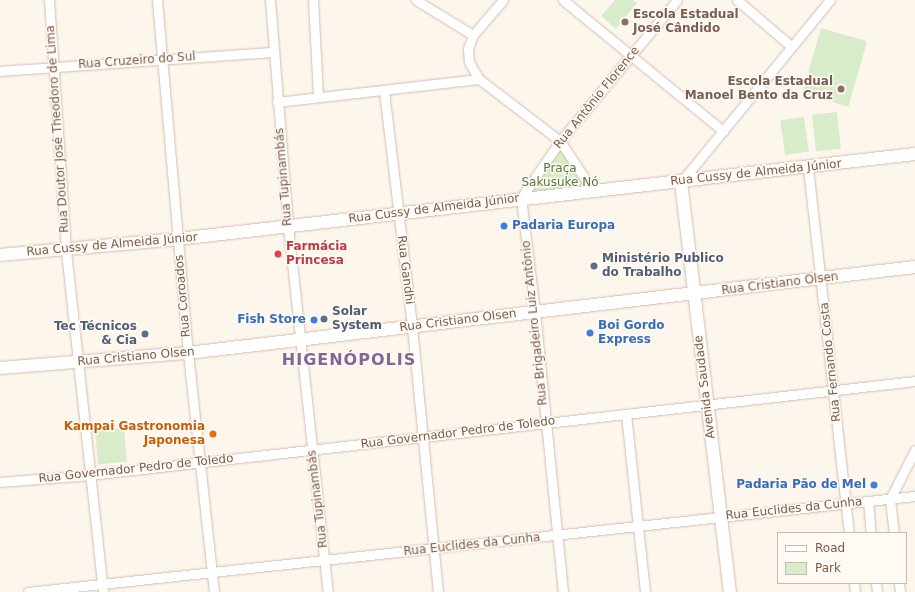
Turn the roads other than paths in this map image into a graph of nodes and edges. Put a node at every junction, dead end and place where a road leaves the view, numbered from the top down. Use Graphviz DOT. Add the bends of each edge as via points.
graph roads {
  1 [pos="49,0"];
  2 [pos="157,0"];
  3 [pos="270,0"];
  4 [pos="313,0"];
  5 [pos="416,0"];
  6 [pos="434,0"];
  7 [pos="503,0"];
  8 [pos="563,0"];
  9 [pos="677,0"];
  10 [pos="737,0"];
  11 [pos="830,0"];
  12 [pos="432,10"];
  13 [pos="473,35"];
  14 [pos="792,47"];
  15 [pos="274,52"];
  16 [pos="631,55"];
  17 [pos="163,60"];
  18 [pos="54,66"];
  19 [pos="0,70"];
  20 [pos="479,79"];
  21 [pos="384,91"];
  22 [pos="318,97"];
  23 [pos="277,102"];
  24 [pos="723,131"];
  25 [pos="560,141"];
  26 [pos="915,154"];
  27 [pos="808,168"];
  28 [pos="681,182"];
  29 [pos="594,191"];
  30 [pos="521,198"];
  31 [pos="398,213"];
  32 [pos="288,226"];
  33 [pos="178,239"];
  34 [pos="66,251"];
  35 [pos="0,255"];
  36 [pos="915,267"];
  37 [pos="822,279"];
  38 [pos="694,295"];
  39 [pos="535,312"];
  40 [pos="412,327"];
  41 [pos="300,338"];
  42 [pos="188,353"];
  43 [pos="78,363"];
  44 [pos="0,368"];
  45 [pos="915,381"];
  46 [pos="833,390"];
  47 [pos="706,405"];
  48 [pos="626,414"];
  49 [pos="545,423"];
  50 [pos="421,437"];
  51 [pos="312,450"];
  52 [pos="915,450"];
  53 [pos="200,463"];
  54 [pos="90,475"];
  55 [pos="0,482"];
  56 [pos="915,496"];
  57 [pos="890,499"];
  58 [pos="868,501"];
  59 [pos="846,504"];
  60 [pos="721,517"];
  61 [pos="638,526"];
  62 [pos="849,532"];
  63 [pos="871,532"];
  64 [pos="894,532"];
  65 [pos="556,535"];
  66 [pos="433,549"];
  67 [pos="325,561"];
  68 [pos="212,573"];
  69 [pos="103,589"];
  70 [pos="28,592"];
  71 [pos="214,592"];
  72 [pos="328,592"];
  73 [pos="438,592"];
  74 [pos="563,592"];
  75 [pos="645,592"];
  76 [pos="730,592"];
  1 -- 18 [label="street, Rua Doutor José Theodoro de Lima"];
  2 -- 17 [label="street, Rua Coroados"];
  3 -- 15 [label="street, Rua Tupinambás"];
  4 -- 22 [label="street"];
  5 -- 12 [label="street"];
  6 -- 12 [label="street"];
  7 -- 13 [label="street"];
  8 -- 16 [label="street"];
  9 -- 16 [label="street, Rua Antônio Florence"];
  10 -- 14 [label="street"];
  11 -- 14 [label="street"];
  12 -- 13 [label="street"];
  13 -- 20 [label="street" via="468,49 468,62"];
  14 -- 24 [label="street"];
  15 -- 17 [label="street, Rua Cruzeiro do Sul"];
  15 -- 23 [label="street, Rua Tupinambás"];
  16 -- 24 [label="street"];
  16 -- 25 [label="street, Rua Antônio Florence"];
  17 -- 18 [label="street, Rua Cruzeiro do Sul"];
  17 -- 33 [label="street, Rua Coroados"];
  18 -- 19 [label="street, Rua Cruzeiro do Sul"];
  18 -- 34 [label="street, Rua Doutor José Theodoro de Lima"];
  20 -- 21 [label="street"];
  20 -- 25 [label="street"];
  21 -- 22 [label="street"];
  21 -- 31 [label="street, Rua Gandhi"];
  22 -- 23 [label="street"];
  23 -- 32 [label="street, Rua Tupinambás"];
  24 -- 28 [label="street"];
  25 -- 29 [label="street"];
  25 -- 30 [label="street, Rua Antônio Florence"];
  26 -- 27 [label="street, Rua Cussy de Almeida Júnior"];
  27 -- 28 [label="street, Rua Cussy de Almeida Júnior"];
  27 -- 37 [label="street, Rua Fernando Costa"];
  28 -- 29 [label="street, Rua Cussy de Almeida Júnior"];
  28 -- 38 [label="street, Avenida Saudade"];
  29 -- 30 [label="street, Rua Cussy de Almeida Júnior"];
  30 -- 31 [label="street, Rua Cussy de Almeida Júnior"];
  30 -- 39 [label="street, Rua Brigadeiro Luiz Antônio"];
  31 -- 32 [label="street, Rua Cussy de Almeida Júnior"];
  31 -- 40 [label="street, Rua Gandhi"];
  32 -- 33 [label="street, Rua Cussy de Almeida Júnior"];
  32 -- 41 [label="street, Rua Tupinambás"];
  33 -- 34 [label="street, Rua Cussy de Almeida Júnior"];
  33 -- 42 [label="street, Rua Coroados"];
  34 -- 35 [label="street, Rua Cussy de Almeida Júnior"];
  34 -- 43 [label="street, Rua Doutor José Theodoro de Lima"];
  36 -- 37 [label="street, Rua Cristiano Olsen"];
  37 -- 38 [label="street, Rua Cristiano Olsen"];
  37 -- 46 [label="street, Rua Fernando Costa"];
  38 -- 39 [label="street, Rua Cristiano Olsen"];
  38 -- 47 [label="street, Avenida Saudade"];
  39 -- 40 [label="street, Rua Cristiano Olsen"];
  39 -- 49 [label="street, Rua Brigadeiro Luiz Antônio"];
  40 -- 41 [label="street, Rua Cristiano Olsen"];
  40 -- 50 [label="street, Rua Gandhi"];
  41 -- 42 [label="street, Rua Cristiano Olsen"];
  41 -- 51 [label="street, Rua Tupinambás"];
  42 -- 43 [label="street, Rua Cristiano Olsen"];
  42 -- 53 [label="street, Rua Coroados"];
  43 -- 44 [label="street, Rua Cristiano Olsen"];
  43 -- 54 [label="street, Rua Doutor José Theodoro de Lima"];
  45 -- 46 [label="street, Rua Governador Pedro de Toledo"];
  46 -- 47 [label="street, Rua Governador Pedro de Toledo"];
  46 -- 59 [label="street, Rua Fernando Costa"];
  47 -- 48 [label="street, Rua Governador Pedro de Toledo"];
  47 -- 60 [label="street, Avenida Saudade"];
  48 -- 49 [label="street, Rua Governador Pedro de Toledo"];
  48 -- 61 [label="street"];
  49 -- 50 [label="street, Rua Governador Pedro de Toledo"];
  49 -- 65 [label="street, Rua Brigadeiro Luiz Antônio"];
  50 -- 51 [label="street, Rua Governador Pedro de Toledo"];
  50 -- 66 [label="street, Rua Gandhi"];
  51 -- 53 [label="street, Rua Governador Pedro de Toledo"];
  51 -- 67 [label="street, Rua Tupinambás"];
  52 -- 57 [label="street"];
  53 -- 54 [label="street, Rua Governador Pedro de Toledo"];
  53 -- 68 [label="street, Rua Coroados"];
  54 -- 55 [label="street, Rua Governador Pedro de Toledo"];
  54 -- 69 [label="street, Rua Doutor José Theodoro de Lima"];
  56 -- 57 [label="street, Rua Euclides da Cunha"];
  57 -- 58 [label="street, Rua Euclides da Cunha"];
  57 -- 64 [label="street"];
  58 -- 59 [label="street, Rua Euclides da Cunha"];
  58 -- 63 [label="street"];
  59 -- 60 [label="street, Rua Euclides da Cunha"];
  59 -- 62 [label="street, Rua Fernando Costa"];
  60 -- 61 [label="street, Rua Euclides da Cunha"];
  60 -- 76 [label="street, Avenida Saudade"];
  61 -- 65 [label="street, Rua Euclides da Cunha"];
  61 -- 75 [label="street"];
  65 -- 66 [label="street, Rua Euclides da Cunha"];
  65 -- 74 [label="street, Rua Brigadeiro Luiz Antônio"];
  66 -- 67 [label="street, Rua Euclides da Cunha"];
  66 -- 73 [label="street, Rua Gandhi"];
  67 -- 68 [label="street, Rua Euclides da Cunha"];
  67 -- 72 [label="street, Rua Tupinambás"];
  68 -- 69 [label="street, Rua Euclides da Cunha"];
  68 -- 71 [label="street, Rua Coroados"];
  69 -- 70 [label="street, Rua Euclides da Cunha"];
}
